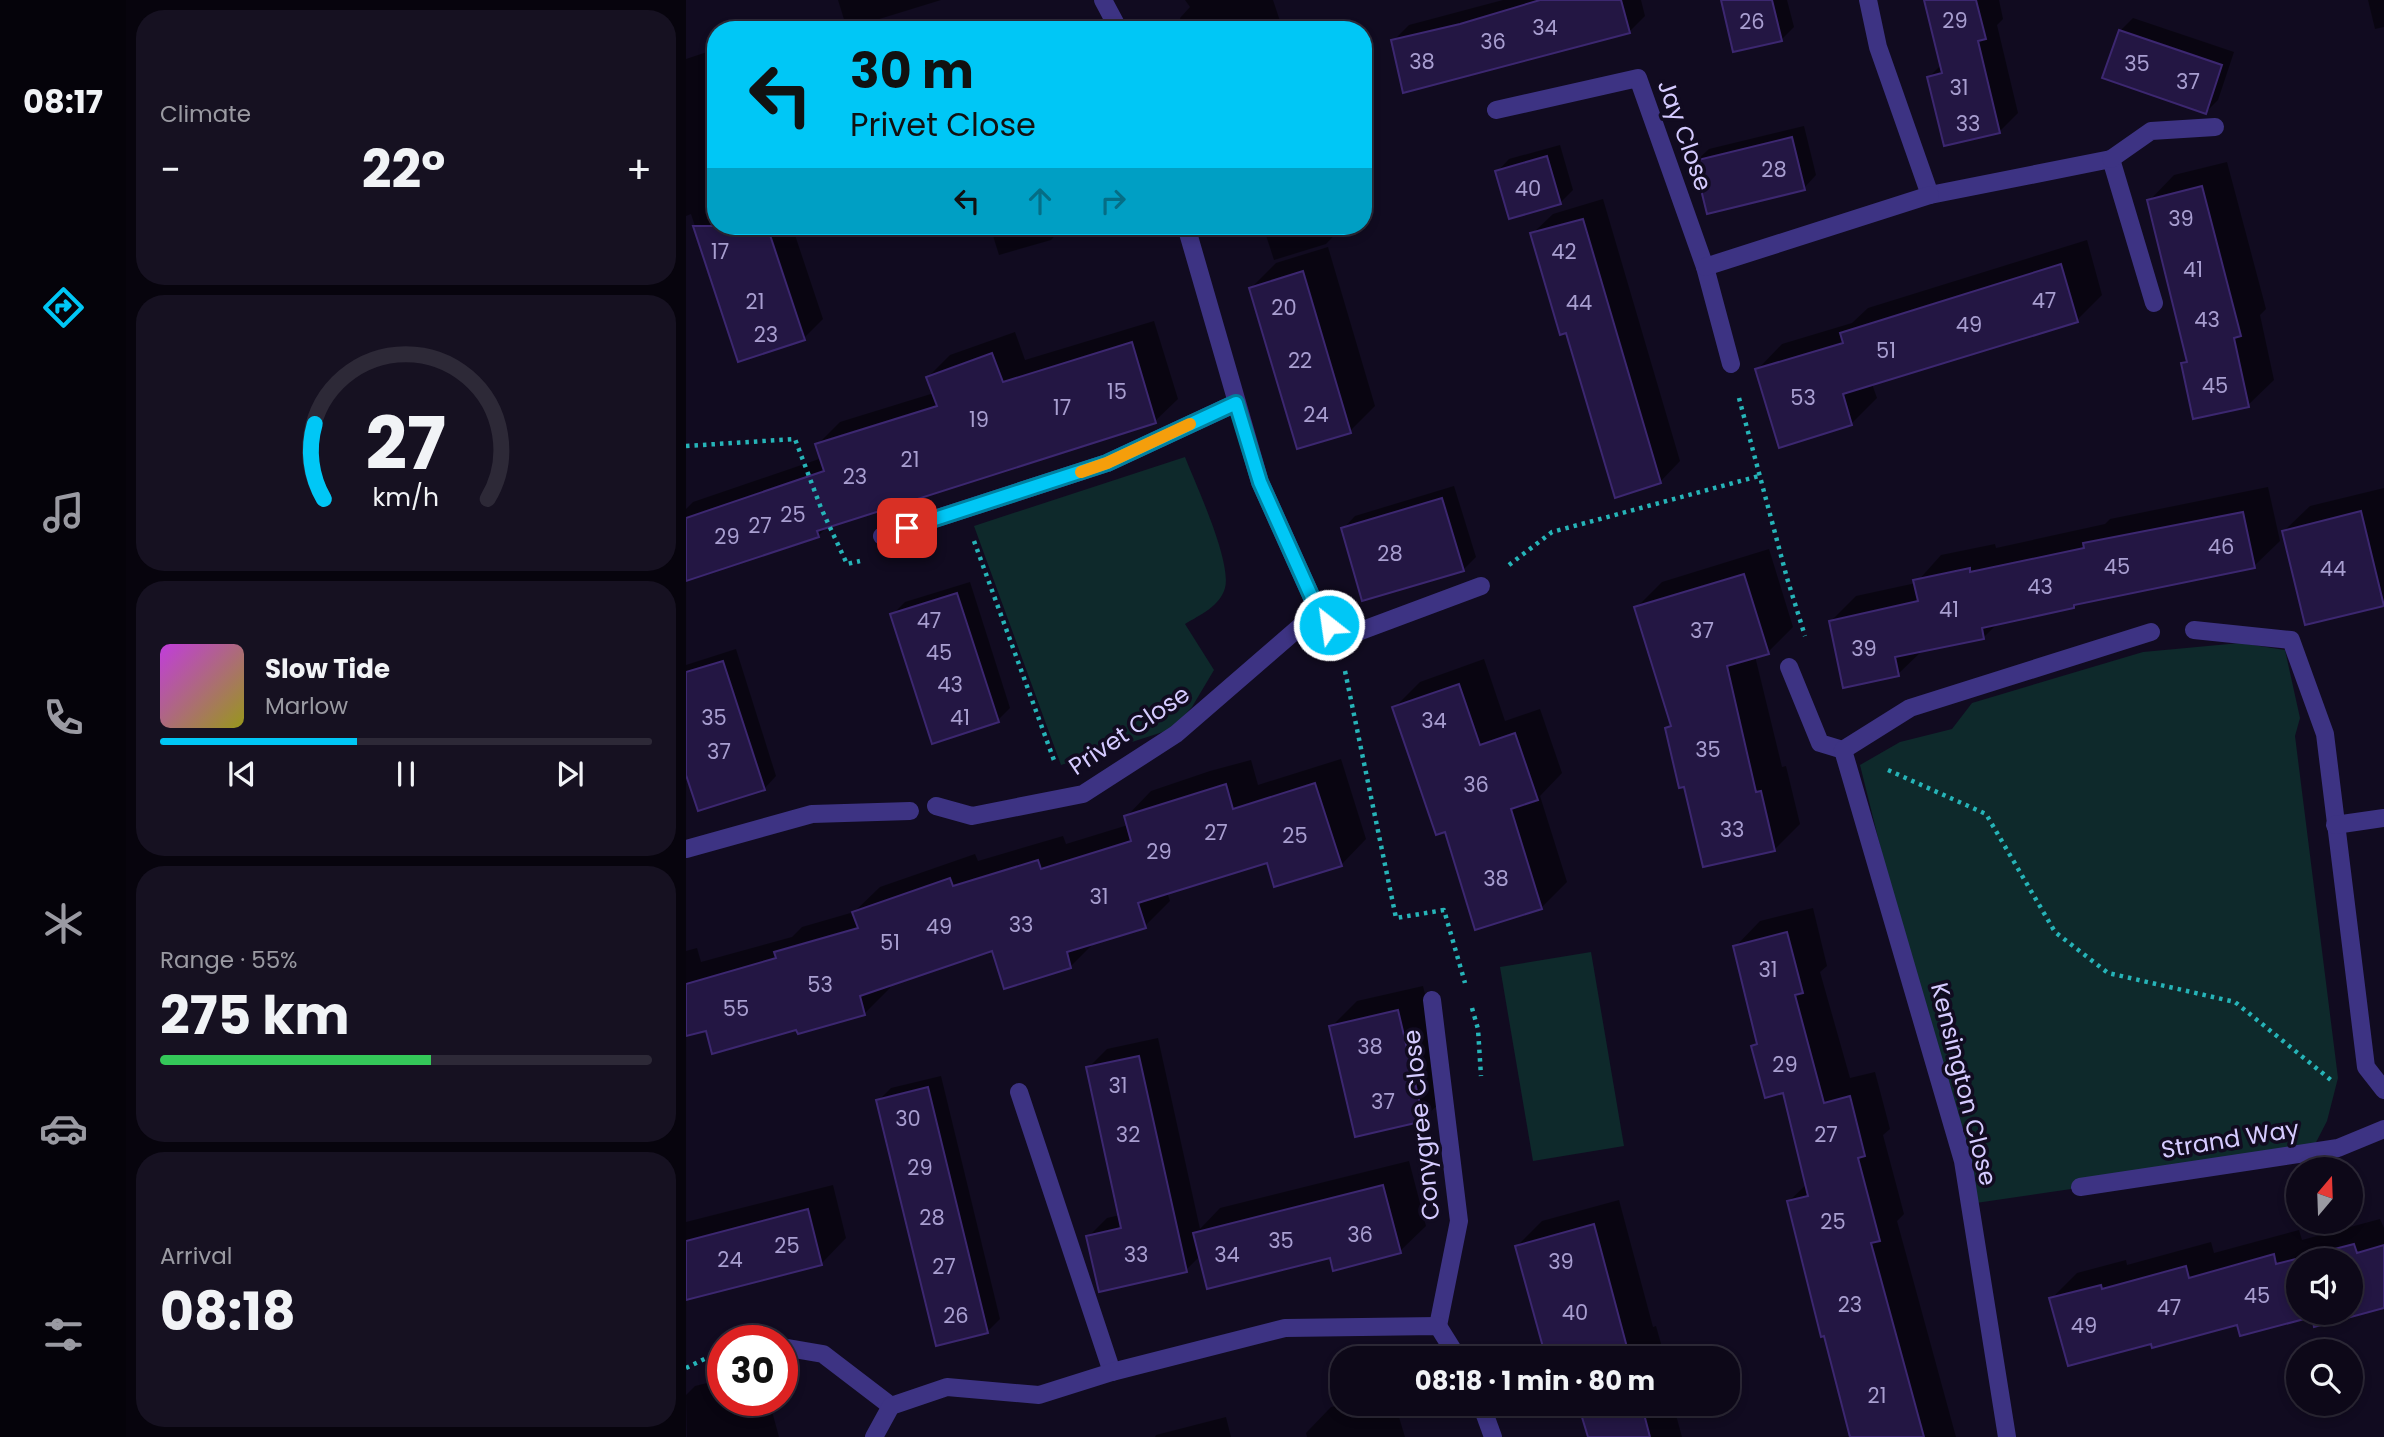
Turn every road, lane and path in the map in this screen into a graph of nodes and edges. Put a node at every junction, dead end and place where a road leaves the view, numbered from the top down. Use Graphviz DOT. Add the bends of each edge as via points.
graph roads {
  1 [pos="1103,0"];
  2 [pos="1868,0"];
  3 [pos="1114,21"];
  4 [pos="1496,110"];
  5 [pos="2215,127"];
  6 [pos="2111,159"];
  7 [pos="1930,195"];
  8 [pos="1189,235"];
  9 [pos="1705,267"];
  10 [pos="2154,303"];
  11 [pos="1731,365"];
  12 [pos="1236,403"];
  13 [pos="686,446"];
  14 [pos="1759,476"];
  15 [pos="882,536"];
  16 [pos="973,536"];
  17 [pos="872,559"];
  18 [pos="1481,586"];
  19 [pos="1318,611"];
  20 [pos="2194,630"];
  21 [pos="2151,632"];
  22 [pos="1339,639"];
  23 [pos="1808,644"];
  24 [pos="1789,667"];
  25 [pos="1843,750"];
  26 [pos="1057,769"];
  27 [pos="936,806"];
  28 [pos="909,811"];
  29 [pos="2384,818"];
  30 [pos="2334,825"];
  31 [pos="686,849"];
  32 [pos="1466,989"];
  33 [pos="1432,1000"];
  34 [pos="1470,1002"];
  35 [pos="1481,1081"];
  36 [pos="2332,1081"];
  37 [pos="2384,1090"];
  38 [pos="1019,1092"];
  39 [pos="2384,1129"];
  40 [pos="2080,1187"];
  41 [pos="1438,1326"];
  42 [pos="1450,1346"];
  43 [pos="798,1350"];
  44 [pos="707,1358"];
  45 [pos="686,1368"];
  46 [pos="1112,1372"];
  47 [pos="891,1406"];
  48 [pos="1485,1416"];
  49 [pos="874,1437"];
  50 [pos="1493,1437"];
  51 [pos="2007,1437"];
  1 -- 3 [label="street"];
  2 -- 7 [label="street" via="1878,47"];
  4 -- 9 [label="street, Jay Close" via="1638,78"];
  5 -- 6 [label="street" via="2151,131"];
  6 -- 7 [label="street"];
  6 -- 10 [label="street"];
  7 -- 9 [label="street"];
  8 -- 12 [label="street"];
  9 -- 11 [label="street, Jay Close"];
  11 -- 14 [label="path"];
  12 -- 15 [label="street" via="1107,463"];
  12 -- 19 [label="street" via="1260,482"];
  13 -- 17 [label="path" via="795,439 847,564"];
  14 -- 18 [label="path" via="1552,532"];
  14 -- 23 [label="path"];
  16 -- 26 [label="path"];
  18 -- 22 [label="street"];
  19 -- 22 [label="street"];
  19 -- 27 [label="street, Privet Close" via="1176,734 1083,794 972,817"];
  20 -- 30 [label="street" via="2291,640 2325,734"];
  21 -- 25 [label="street" via="1910,708"];
  22 -- 32 [label="path" via="1396,918 1444,910"];
  24 -- 25 [label="street" via="1820,743"];
  25 -- 36 [label="path" via="1986,814 2055,932 2108,973 2235,1002"];
  25 -- 51 [label="street, Kensington Close" via="1963,1161"];
  28 -- 31 [label="street" via="812,814"];
  29 -- 30 [label="street"];
  30 -- 37 [label="street" via="2365,1067"];
  33 -- 41 [label="street, Conygree Close" via="1459,1221"];
  34 -- 35 [label="path" via="1478,1029"];
  38 -- 46 [label="street"];
  39 -- 40 [label="street, Strand Way" via="2338,1148"];
  41 -- 42 [label="street"];
  41 -- 46 [label="street" via="1285,1328"];
  43 -- 47 [label="street" via="823,1354"];
  44 -- 45 [label="path"];
  46 -- 47 [label="street" via="1039,1395 947,1387"];
  47 -- 49 [label="street"];
  48 -- 50 [label="street"];
}
